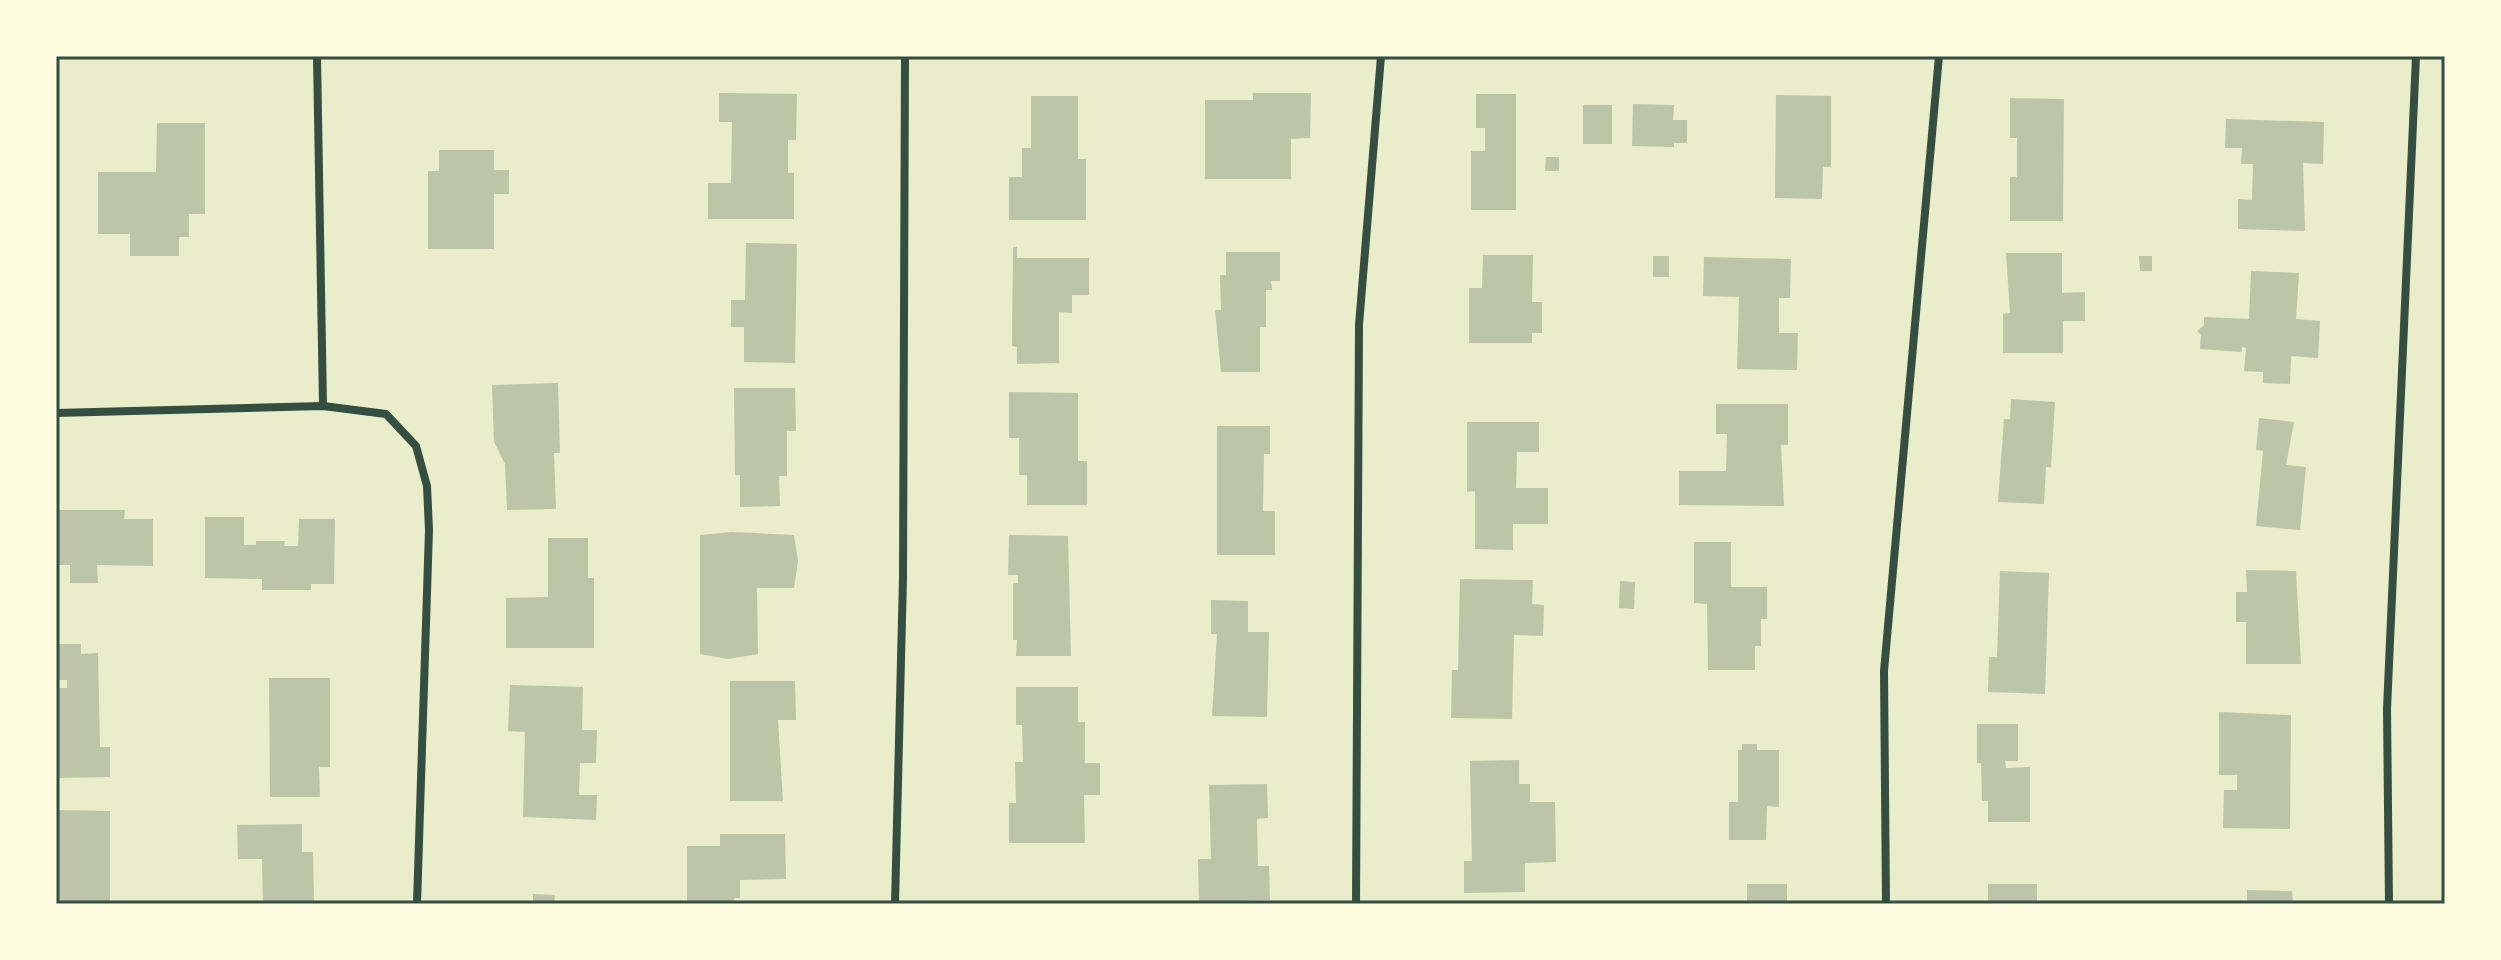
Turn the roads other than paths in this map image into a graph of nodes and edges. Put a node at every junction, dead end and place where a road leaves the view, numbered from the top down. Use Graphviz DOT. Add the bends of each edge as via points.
graph roads {
  1 [pos="317,56"];
  2 [pos="905,56"];
  3 [pos="1381,56"];
  4 [pos="1939,56"];
  5 [pos="2416,56"];
  6 [pos="323,406"];
  7 [pos="56,413"];
  8 [pos="417,904"];
  9 [pos="895,904"];
  10 [pos="1356,904"];
  11 [pos="1886,904"];
  12 [pos="2389,904"];
  1 -- 6 [label="street"];
  2 -- 9 [label="street" via="903,578"];
  3 -- 10 [label="street" via="1359,325"];
  4 -- 11 [label="street" via="1884,671"];
  5 -- 12 [label="street" via="2387,709"];
  6 -- 7 [label="street"];
  6 -- 8 [label="street" via="386,414 416,446 427,486 425,749"];
}
